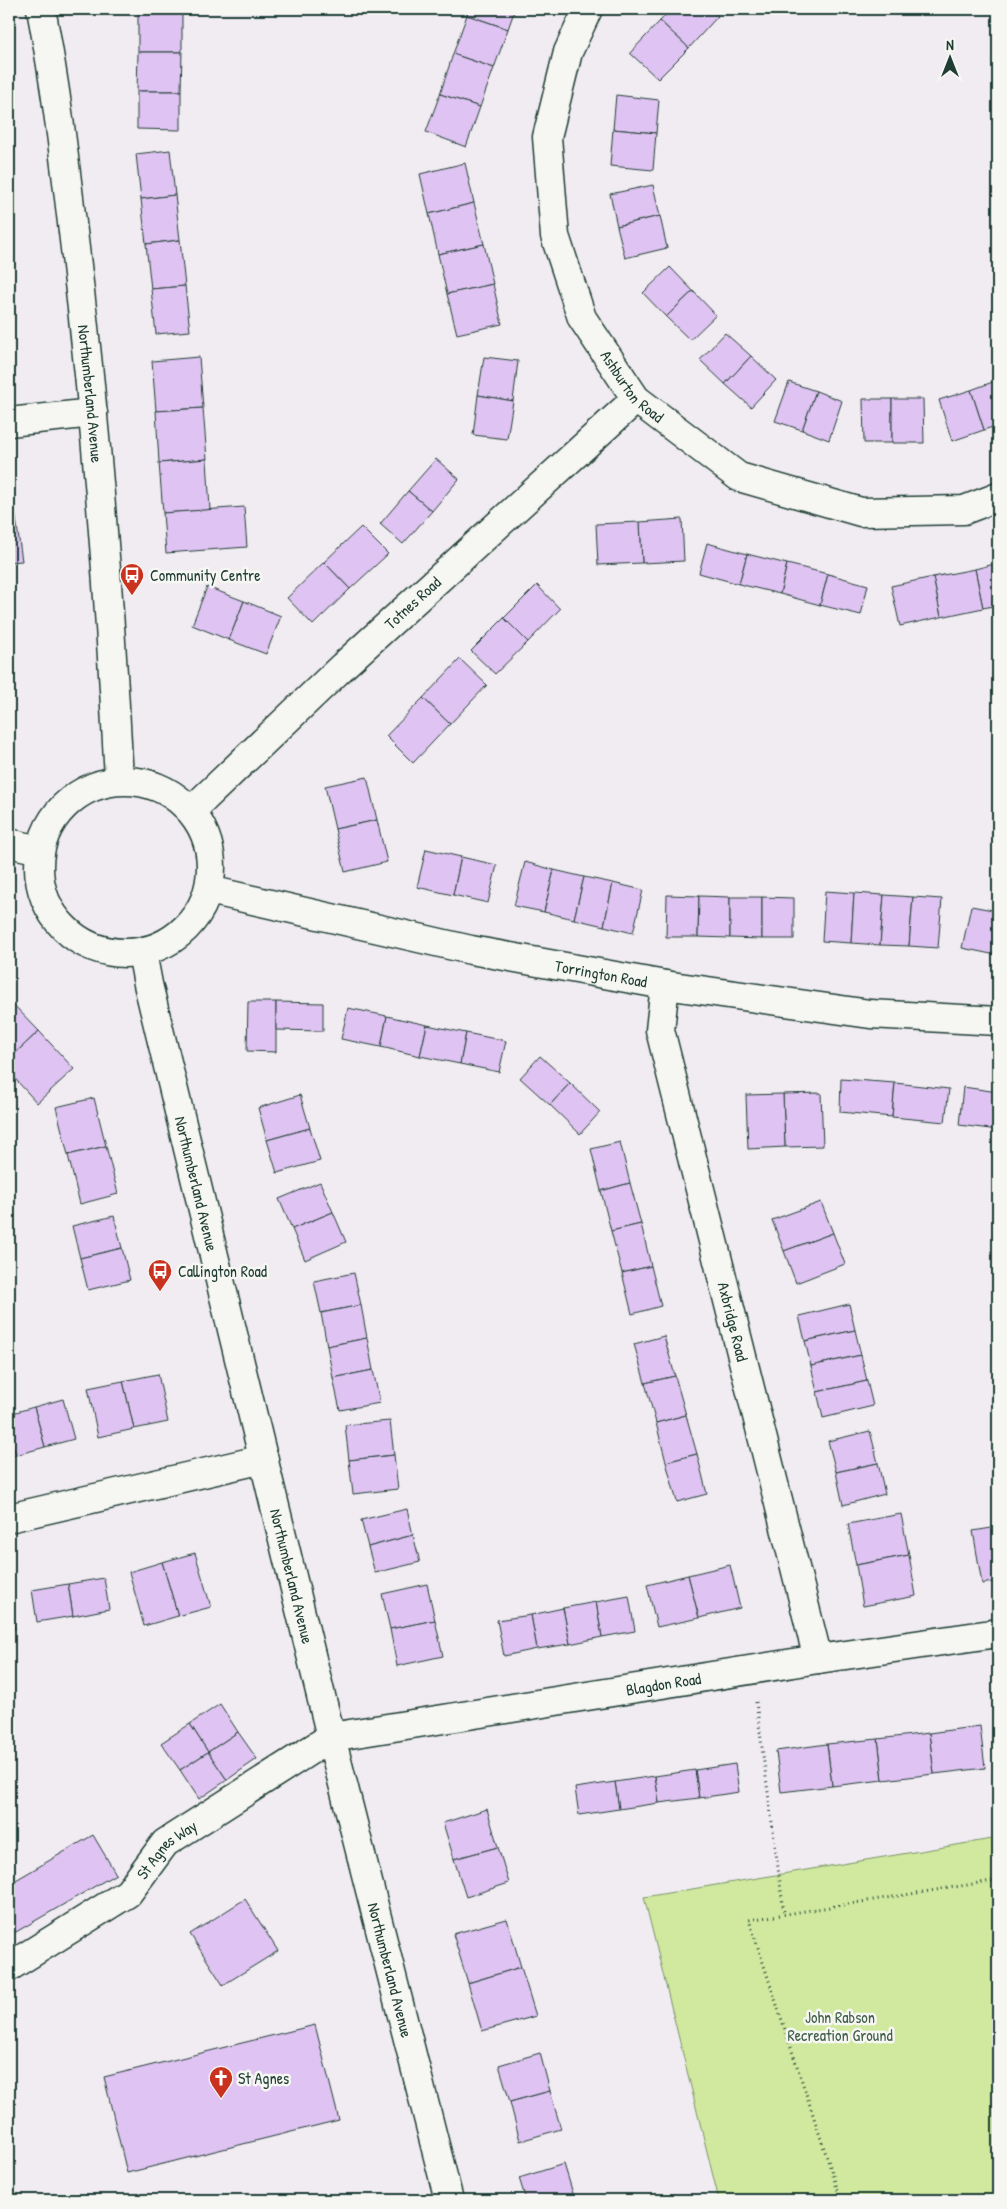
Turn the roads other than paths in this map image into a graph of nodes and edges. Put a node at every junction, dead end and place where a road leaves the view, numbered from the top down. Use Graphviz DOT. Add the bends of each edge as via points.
graph roads {
  1 [pos="41,9"];
  2 [pos="588,9"];
  3 [pos="636,399"];
  4 [pos="93,413"];
  5 [pos="9,422"];
  6 [pos="998,497"];
  7 [pos="119,780"];
  8 [pos="191,811"];
  9 [pos="9,843"];
  10 [pos="40,850"];
  11 [pos="209,890"];
  12 [pos="142,952"];
  13 [pos="665,985"];
  14 [pos="998,1021"];
  15 [pos="264,1459"];
  16 [pos="9,1518"];
  17 [pos="998,1633"];
  18 [pos="818,1658"];
  19 [pos="331,1737"];
  20 [pos="9,1967"];
  21 [pos="449,2200"];
  1 -- 4 [label="street, Northumberland Avenue" via="54,76"];
  2 -- 3 [label="street, Ashburton Road" via="568,52 547,137 555,236 582,318"];
  3 -- 6 [label="street, Ashburton Road" via="739,477 860,512 964,510"];
  3 -- 8 [label="street, Totnes Road" via="343,666"];
  4 -- 5 [label="street"];
  4 -- 7 [label="street, Northumberland Avenue"];
  7 -- 8 [label="street" via="146,783 171,793"];
  7 -- 10 [label="street" via="92,787 68,802 50,824"];
  8 -- 11 [label="street" via="203,828 210,848 212,870"];
  9 -- 10 [label="street"];
  10 -- 12 [label="street" via="39,879 47,905 64,928 87,945 114,953"];
  11 -- 12 [label="street" via="199,912 184,930 165,944"];
  11 -- 13 [label="street, Torrington Road" via="471,950"];
  12 -- 15 [label="street, Northumberland Avenue"];
  13 -- 14 [label="street, Torrington Road" via="870,1014"];
  13 -- 18 [label="street, Axbridge Road" via="660,1030"];
  15 -- 16 [label="street"];
  15 -- 19 [label="street, Northumberland Avenue"];
  17 -- 18 [label="street, Blagdon Road"];
  18 -- 19 [label="street, Blagdon Road"];
  19 -- 20 [label="street, St Agnes Way" via="165,1843 128,1893"];
  19 -- 21 [label="street, Northumberland Avenue"];
}
